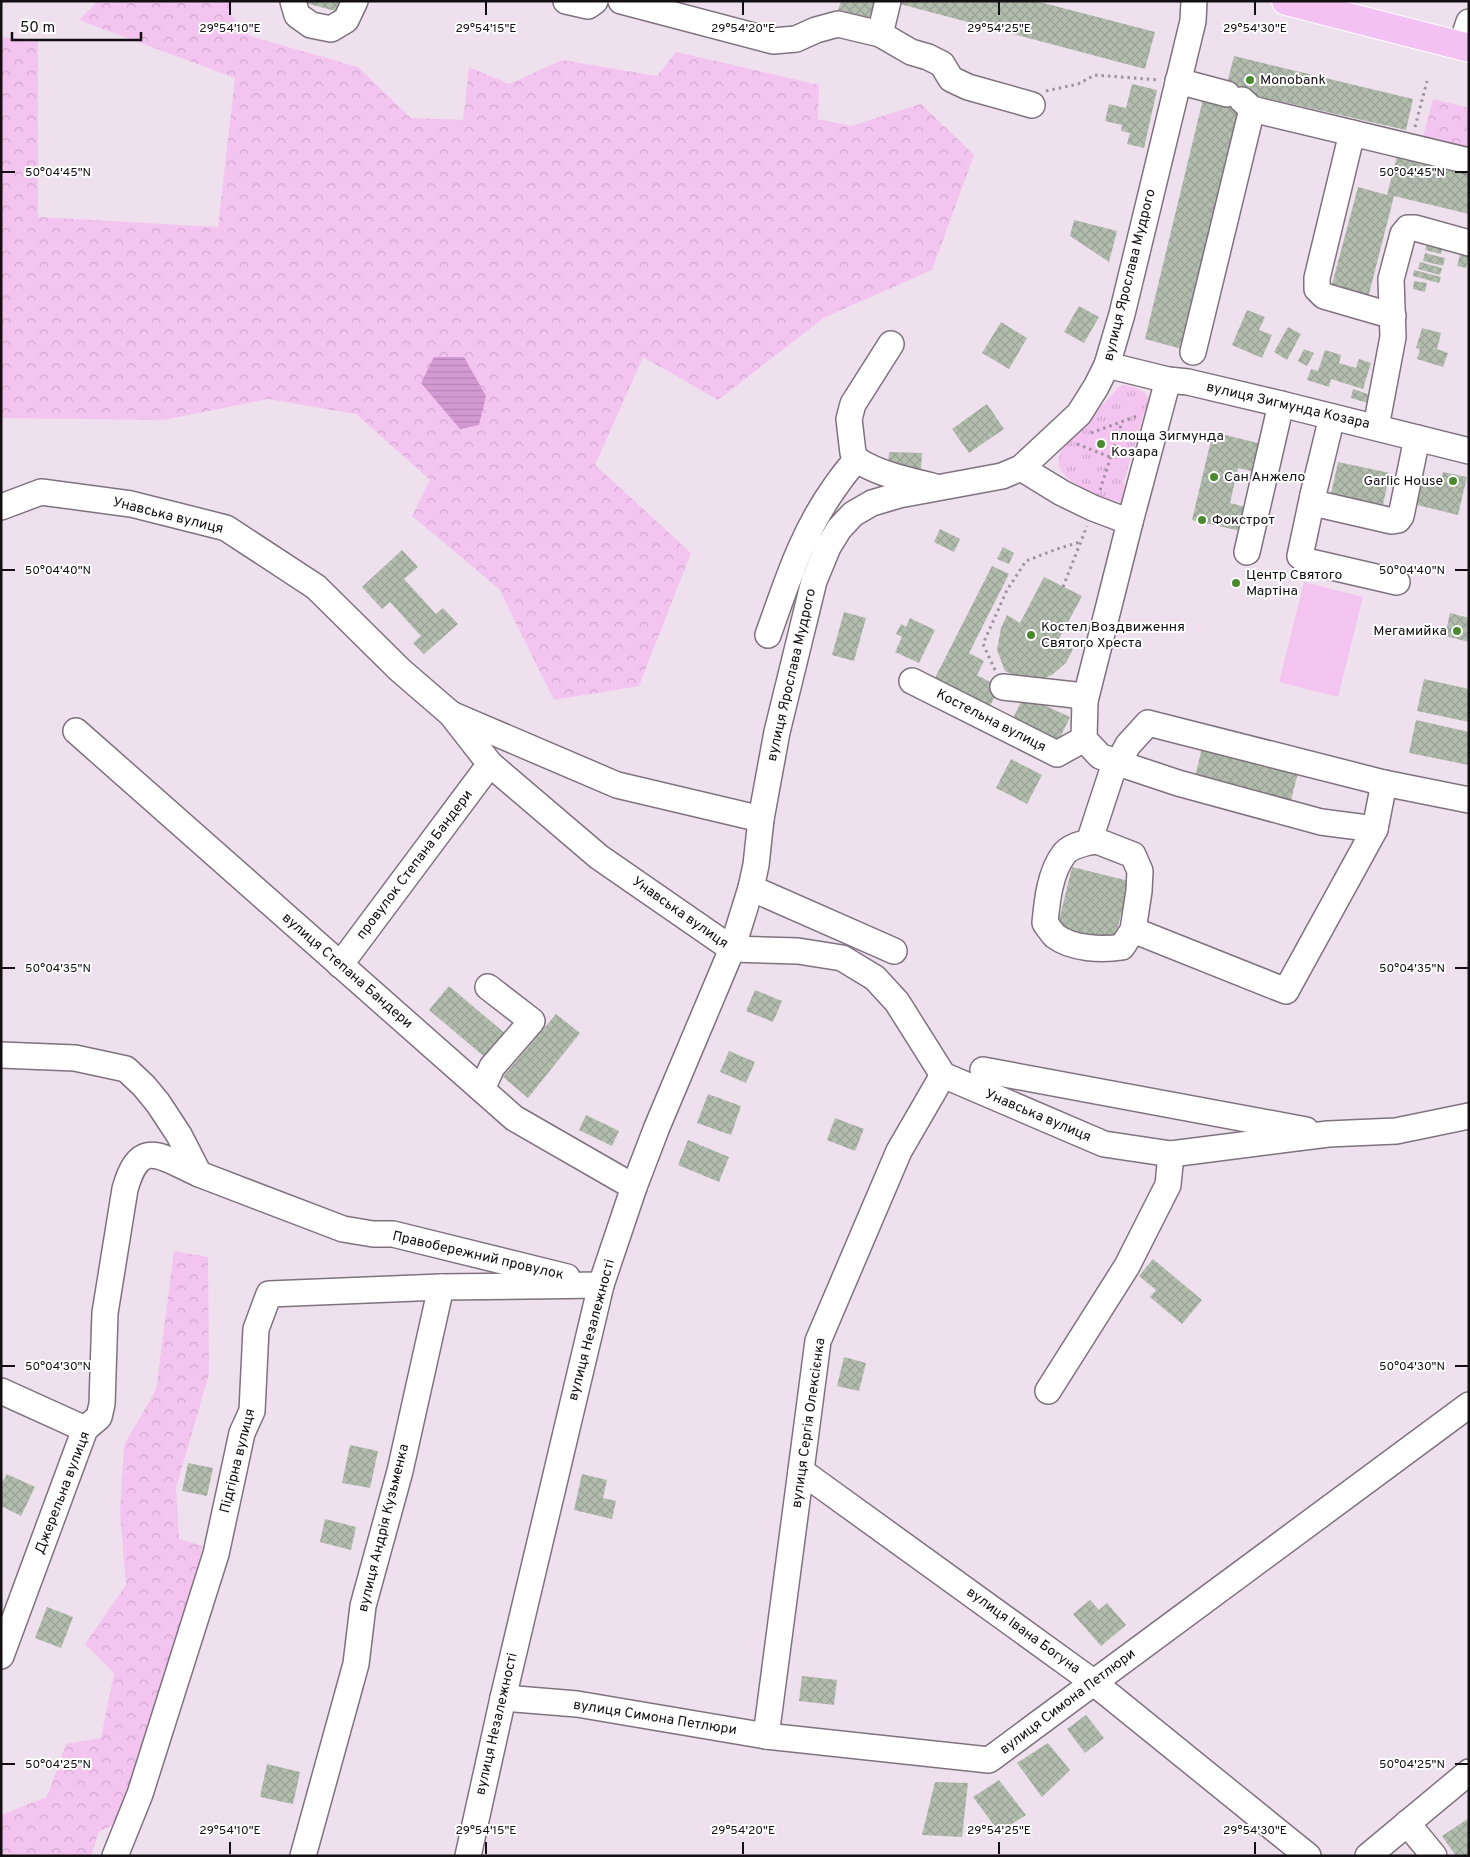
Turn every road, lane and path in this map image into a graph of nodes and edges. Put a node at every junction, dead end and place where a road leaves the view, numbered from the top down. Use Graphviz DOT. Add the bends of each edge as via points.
graph roads {
  1 [pos="293,1"];
  2 [pos="355,1"];
  3 [pos="566,1"];
  4 [pos="595,1"];
  5 [pos="622,1"];
  6 [pos="888,1"];
  7 [pos="1194,1"];
  8 [pos="1286,1"];
  9 [pos="880,34"];
  10 [pos="1466,39"];
  11 [pos="1170,80"];
  12 [pos="1426,81"];
  13 [pos="1241,101"];
  14 [pos="1032,105"];
  15 [pos="1352,133"];
  16 [pos="1410,146"];
  17 [pos="1469,161"];
  18 [pos="1469,243"];
  19 [pos="1393,316"];
  20 [pos="891,344"];
  21 [pos="1193,352"];
  22 [pos="1108,365"];
  23 [pos="1168,380"];
  24 [pos="1281,404"];
  25 [pos="1144,414"];
  26 [pos="1332,417"];
  27 [pos="1376,427"];
  28 [pos="1087,435"];
  29 [pos="1417,438"];
  30 [pos="1069,441"];
  31 [pos="1469,451"];
  32 [pos="1110,456"];
  33 [pos="857,460"];
  34 [pos="1021,468"];
  35 [pos="942,488"];
  36 [pos="1313,495"];
  37 [pos="1,508"];
  38 [pos="1130,522"];
  39 [pos="1080,542"];
  40 [pos="1247,552"];
  41 [pos="1397,582"];
  42 [pos="768,635"];
  43 [pos="912,681"];
  44 [pos="1003,687"];
  45 [pos="1085,701"];
  46 [pos="451,714"];
  47 [pos="76,731"];
  48 [pos="1084,738"];
  49 [pos="490,764"];
  50 [pos="1118,764"];
  51 [pos="1384,783"];
  52 [pos="1469,800"];
  53 [pos="761,819"];
  54 [pos="1376,829"];
  55 [pos="1089,842"];
  56 [pos="751,888"];
  57 [pos="1133,930"];
  58 [pos="732,949"];
  59 [pos="894,951"];
  60 [pos="340,965"];
  61 [pos="488,987"];
  62 [pos="1,1055"];
  63 [pos="983,1070"];
  64 [pos="943,1075"];
  65 [pos="482,1089"];
  66 [pos="1469,1116"];
  67 [pos="1328,1134"];
  68 [pos="1171,1154"];
  69 [pos="199,1174"];
  70 [pos="634,1187"];
  71 [pos="602,1285"];
  72 [pos="441,1287"];
  73 [pos="1,1391"];
  74 [pos="1048,1391"];
  75 [pos="1469,1405"];
  76 [pos="85,1429"];
  77 [pos="801,1471"];
  78 [pos="1,1656"];
  79 [pos="1093,1682"];
  80 [pos="503,1698"];
  81 [pos="766,1736"];
  82 [pos="1469,1772"];
  83 [pos="1407,1823"];
  84 [pos="116,1856"];
  85 [pos="303,1856"];
  86 [pos="468,1856"];
  87 [pos="1308,1856"];
  88 [pos="1368,1856"];
  89 [pos="1434,1856"];
  1 -- 2 [label="street" via="297,15 311,25 332,29 346,20"];
  3 -- 4 [label="street" via="588,6"];
  5 -- 9 [label="street" via="773,41 796,39 838,24"];
  6 -- 9 [label="street"];
  7 -- 11 [label="street, вулиця Ярослава Мудрого" via="1192,21"];
  8 -- 10 [label="main road"];
  9 -- 14 [label="street" via="911,52 942,64 951,79 968,87"];
  11 -- 13 [label="street"];
  11 -- 14 [label="path" via="1095,75 1078,84 1049,89 1038,95"];
  11 -- 22 [label="street, вулиця Ярослава Мудрого" via="1122,314"];
  12 -- 16 [label="path"];
  13 -- 15 [label="street"];
  13 -- 21 [label="street"];
  15 -- 16 [label="street"];
  15 -- 19 [label="street" via="1317,289 1324,296"];
  16 -- 17 [label="street"];
  18 -- 19 [label="street" via="1408,228 1403,234 1391,279"];
  19 -- 27 [label="street" via="1393,337"];
  20 -- 33 [label="street" via="853,404 849,419 853,453"];
  22 -- 23 [label="street, вулиця Зигмунда Козара"];
  22 -- 34 [label="street, вулиця Ярослава Мудрого" via="1078,414"];
  23 -- 24 [label="street, вулиця Зигмунда Козара"];
  23 -- 38 [label="street"];
  24 -- 26 [label="street, вулиця Зигмунда Козара"];
  24 -- 40 [label="street"];
  25 -- 28 [label="path"];
  26 -- 27 [label="street, вулиця Зигмунда Козара"];
  26 -- 36 [label="street"];
  27 -- 29 [label="street, вулиця Зигмунда Козара"];
  29 -- 31 [label="street, вулиця Зигмунда Козара"];
  29 -- 36 [label="street" via="1398,520 1318,504"];
  30 -- 32 [label="path"];
  33 -- 35 [label="street, вулиця Ярослава Мудрого" via="910,481"];
  33 -- 42 [label="street, вулиця Ярослава Мудрого" via="818,510 801,544"];
  34 -- 35 [label="street, вулиця Ярослава Мудрого" via="1002,476"];
  34 -- 38 [label="street" via="1070,497"];
  35 -- 53 [label="street, вулиця Ярослава Мудрого" via="872,503 853,514 828,547 803,620"];
  36 -- 41 [label="street" via="1300,556 1306,561"];
  37 -- 46 [label="street, Унавська вулиця" via="41,492 131,504 226,528 316,587 400,670"];
  38 -- 45 [label="street"];
  39 -- 44 [label="path" via="1026,561 1007,590 983,644"];
  43 -- 48 [label="street, Костельна вулиця" via="1057,754"];
  44 -- 45 [label="street" via="1075,695"];
  45 -- 48 [label="street"];
  46 -- 49 [label="street, Унавська вулиця"];
  46 -- 53 [label="street, Унавська вулиця" via="617,785"];
  47 -- 60 [label="street, вулиця Степана Бандери"];
  48 -- 50 [label="street" via="1100,756"];
  49 -- 58 [label="street, Унавська вулиця" via="599,857"];
  49 -- 60 [label="street, провулок Степана Бандери"];
  50 -- 51 [label="street" via="1128,745 1148,723"];
  50 -- 54 [label="street" via="1321,822"];
  50 -- 55 [label="street" via="1111,775"];
  51 -- 52 [label="street"];
  51 -- 54 [label="street"];
  53 -- 56 [label="street, вулиця Незалежності"];
  54 -- 57 [label="street" via="1286,991"];
  55 -- 57 [label="street" via="1097,841 1133,855 1140,871"];
  55 -- 57 [label="street" via="1064,853 1050,889 1045,923 1056,936 1075,945 1102,950 1122,948"];
  56 -- 58 [label="street, вулиця Незалежності"];
  56 -- 59 [label="street"];
  58 -- 64 [label="street, Унавська вулиця" via="798,951 842,958 875,978 897,1002"];
  58 -- 70 [label="street, вулиця Незалежності"];
  60 -- 65 [label="street, вулиця Степана Бандери"];
  61 -- 65 [label="street" via="532,1021 492,1067"];
  62 -- 69 [label="street" via="75,1058 126,1069 158,1103"];
  63 -- 67 [label="street, Унавська вулиця"];
  64 -- 68 [label="street, Унавська вулиця" via="1104,1144"];
  64 -- 77 [label="street, вулиця Сергія Олексієнка" via="900,1151 818,1341"];
  65 -- 70 [label="street, вулиця Степана Бандери" via="514,1118"];
  66 -- 67 [label="street, Унавська вулиця" via="1396,1131"];
  67 -- 68 [label="street, Унавська вулиця"];
  68 -- 74 [label="street" via="1168,1185 1127,1266"];
  69 -- 71 [label="street, Правобережний провулок" via="343,1229 393,1234"];
  69 -- 76 [label="street, Джерельна вулиця" via="151,1155 133,1166 126,1189 105,1313 102,1404 98,1417"];
  70 -- 71 [label="street, вулиця Незалежності"];
  71 -- 72 [label="street, Підгірна вулиця"];
  71 -- 80 [label="street, вулиця Незалежності"];
  72 -- 84 [label="street, Підгірна вулиця" via="269,1294 256,1329 252,1410 242,1433 216,1554 140,1794"];
  72 -- 85 [label="street, вулиця Андрія Кузьменка" via="400,1471 363,1606 356,1664"];
  73 -- 76 [label="street"];
  75 -- 79 [label="street, вулиця Симона Петлюри"];
  76 -- 78 [label="street, Джерельна вулиця"];
  77 -- 79 [label="street, вулиця Івана Богуна"];
  77 -- 81 [label="street, вулиця Сергія Олексієнка"];
  79 -- 81 [label="street, вулиця Симона Петлюри" via="990,1760"];
  79 -- 87 [label="street, вулиця Івана Богуна"];
  80 -- 81 [label="street, вулиця Симона Петлюри" via="577,1704"];
  80 -- 86 [label="street, вулиця Незалежності"];
  82 -- 83 [label="street"];
  83 -- 88 [label="street"];
  83 -- 89 [label="street"];
}
